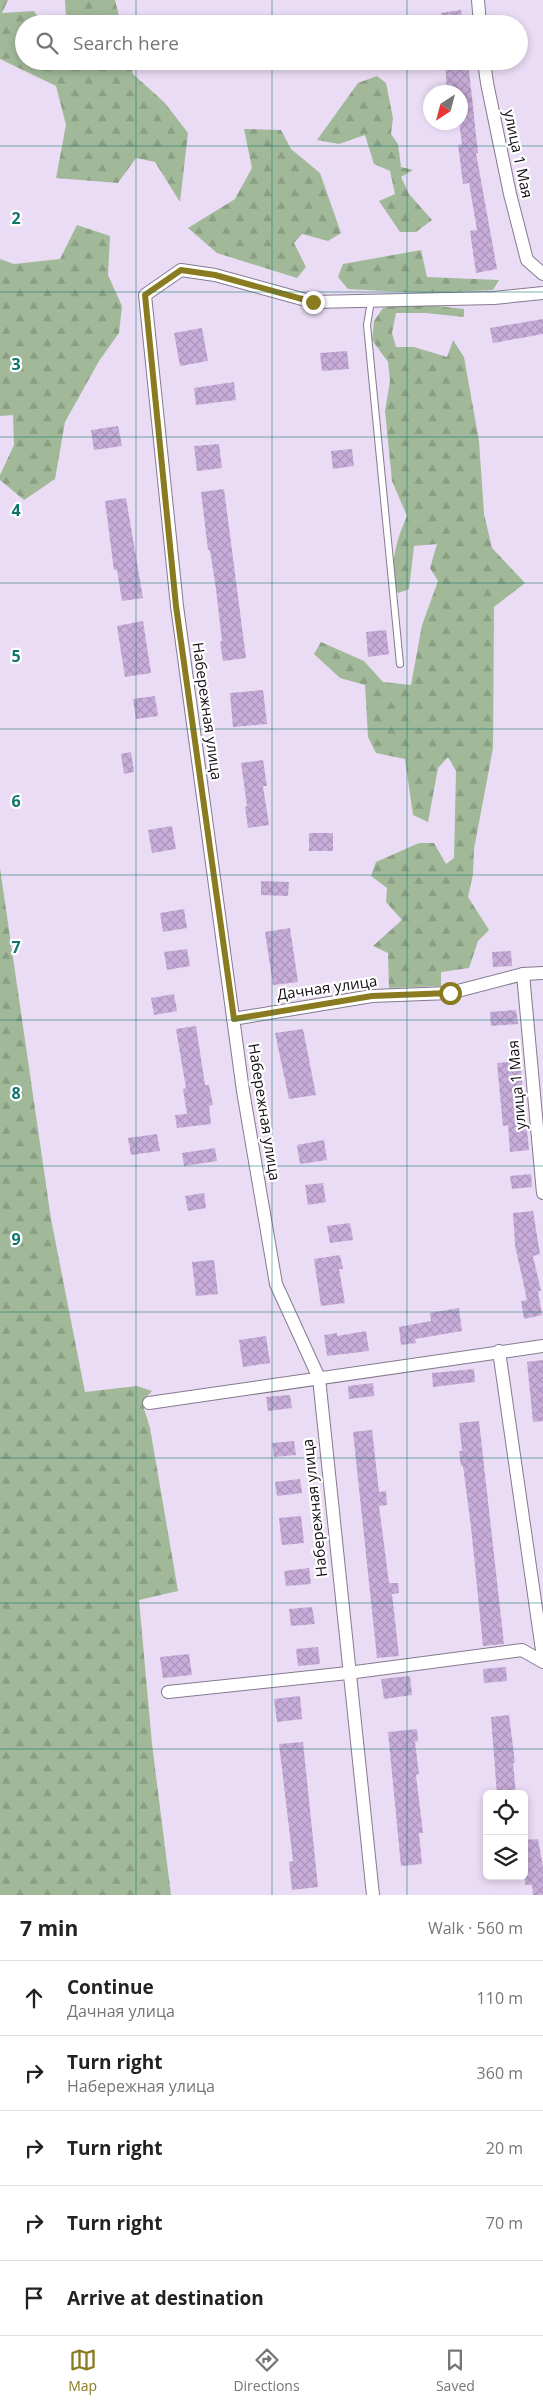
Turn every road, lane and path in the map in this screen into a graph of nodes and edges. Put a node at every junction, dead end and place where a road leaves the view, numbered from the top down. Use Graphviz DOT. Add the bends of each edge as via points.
graph roads {
  1 [pos="478,0"];
  2 [pos="479,15"];
  3 [pos="485,70"];
  4 [pos="543,274"];
  5 [pos="543,292"];
  6 [pos="371,301"];
  7 [pos="400,664"];
  8 [pos="543,973"];
  9 [pos="523,974"];
  10 [pos="234,1019"];
  11 [pos="543,1193"];
  12 [pos="543,1346"];
  13 [pos="499,1351"];
  14 [pos="319,1378"];
  15 [pos="149,1403"];
  16 [pos="543,1656"];
  17 [pos="543,1662"];
  18 [pos="348,1673"];
  19 [pos="168,1692"];
  20 [pos="373,1895"];
  1 -- 2 [label="street"];
  3 -- 4 [label="street, улица 1 Мая" via="527,260"];
  5 -- 6 [label="street" via="494,298"];
  6 -- 7 [label="lane" via="367,325"];
  6 -- 10 [label="street, Набережная улица" via="313,302 215,275 181,270 145,295 176,606"];
  8 -- 9 [label="street, Дачная улица"];
  9 -- 10 [label="street, Дачная улица" via="450,993 372,996"];
  9 -- 11 [label="street, улица 1 Мая"];
  10 -- 14 [label="street, Набережная улица" via="276,1284"];
  12 -- 13 [label="street"];
  13 -- 14 [label="street"];
  13 -- 16 [label="street"];
  14 -- 15 [label="street"];
  14 -- 18 [label="street, Набережная улица"];
  17 -- 18 [label="street" via="522,1650"];
  18 -- 19 [label="street"];
  18 -- 20 [label="street, Набережная улица"];
}
